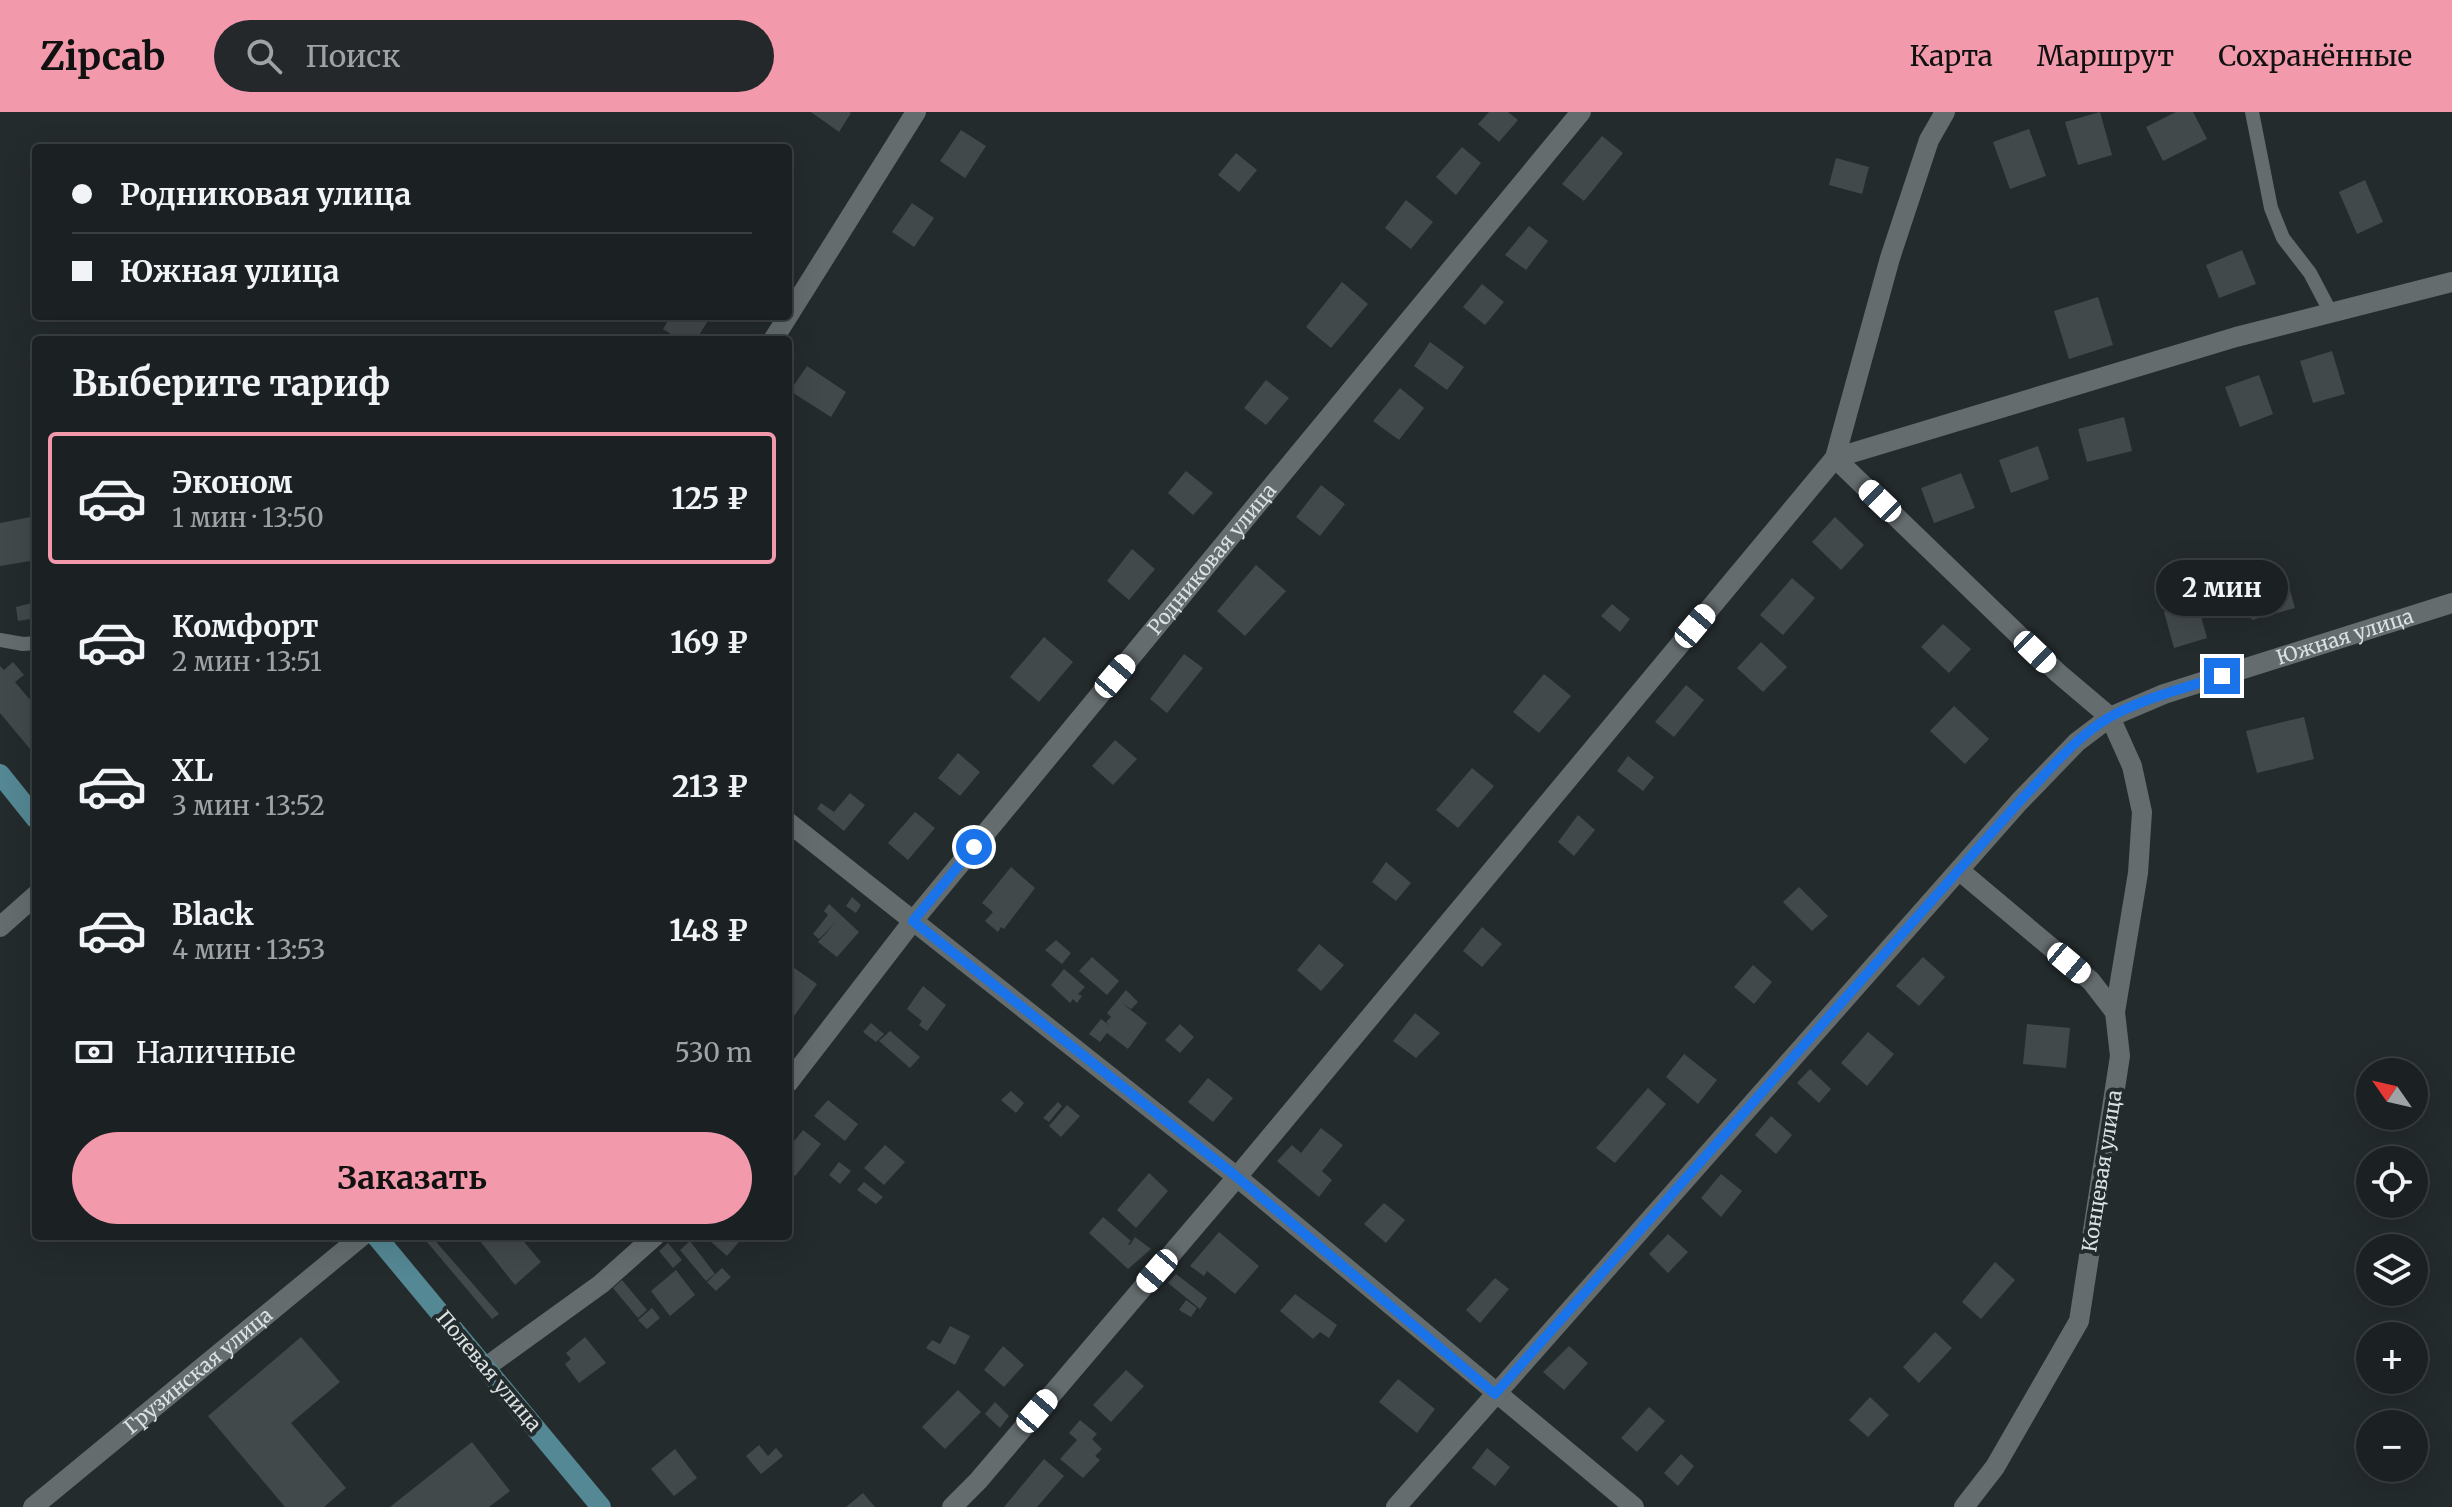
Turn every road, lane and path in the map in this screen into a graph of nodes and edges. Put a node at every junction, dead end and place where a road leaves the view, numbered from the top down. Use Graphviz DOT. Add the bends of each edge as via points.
graph roads {
  1 [pos="916,112"];
  2 [pos="1581,112"];
  3 [pos="1945,112"];
  4 [pos="2252,112"];
  5 [pos="2452,282"];
  6 [pos="792,310"];
  7 [pos="2330,311"];
  8 [pos="1835,458"];
  9 [pos="2452,603"];
  10 [pos="0,640"];
  11 [pos="32,643"];
  12 [pos="2110,717"];
  13 [pos="0,774"];
  14 [pos="32,814"];
  15 [pos="792,825"];
  16 [pos="1960,871"];
  17 [pos="32,899"];
  18 [pos="913,921"];
  19 [pos="0,927"];
  20 [pos="2115,1012"];
  21 [pos="792,1078"];
  22 [pos="1237,1177"];
  23 [pos="357,1240"];
  24 [pos="379,1240"];
  25 [pos="650,1240"];
  26 [pos="486,1367"];
  27 [pos="1495,1394"];
  28 [pos="33,1507"];
  29 [pos="601,1507"];
  30 [pos="952,1507"];
  31 [pos="1396,1507"];
  32 [pos="1634,1507"];
  33 [pos="1964,1507"];
  1 -- 6 [label="street"];
  2 -- 18 [label="street, Родниковая улица"];
  3 -- 8 [label="street" via="1929,140 1890,258"];
  4 -- 7 [label="lane" via="2271,208 2283,238"];
  5 -- 7 [label="street"];
  7 -- 8 [label="street"];
  8 -- 12 [label="street"];
  8 -- 22 [label="street"];
  9 -- 12 [label="street, Южная улица" via="2164,694"];
  10 -- 11 [label="lane"];
  12 -- 16 [label="street, Южная улица" via="2067,752"];
  12 -- 20 [label="street, Концевая улица" via="2132,766 2142,812 2138,873"];
  13 -- 14 [label="street"];
  15 -- 18 [label="street"];
  16 -- 20 [label="street" via="2091,981"];
  16 -- 27 [label="street, Южная улица"];
  17 -- 19 [label="street"];
  18 -- 21 [label="street, Родниковая улица"];
  18 -- 22 [label="street"];
  20 -- 33 [label="street, Концевая улица" via="2120,1056 2079,1321 1995,1467"];
  22 -- 27 [label="street"];
  22 -- 30 [label="street"];
  23 -- 28 [label="street, Грузинская улица"];
  24 -- 26 [label="street, Полевая улица"];
  25 -- 26 [label="street" via="601,1284"];
  26 -- 29 [label="street, Полевая улица"];
  27 -- 31 [label="street, Южная улица"];
  27 -- 32 [label="street"];
}
